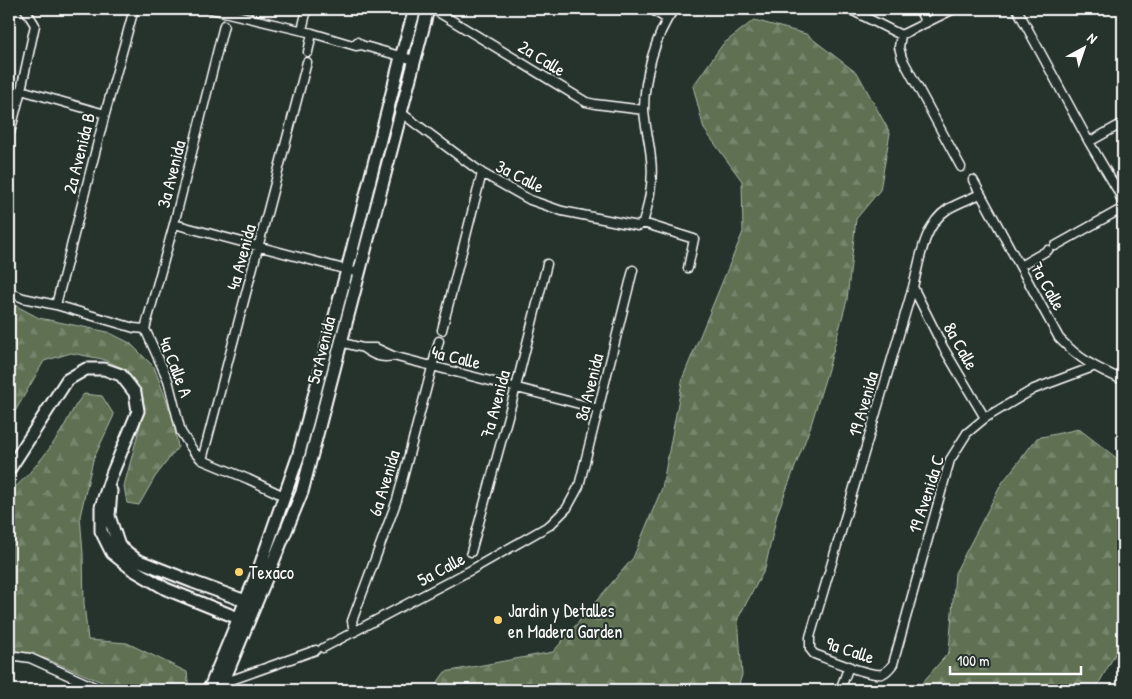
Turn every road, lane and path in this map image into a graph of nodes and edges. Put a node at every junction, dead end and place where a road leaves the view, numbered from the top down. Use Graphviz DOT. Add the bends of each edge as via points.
graph roads {
  1 [pos="25,9"];
  2 [pos="134,9"];
  3 [pos="211,9"];
  4 [pos="307,9"];
  5 [pos="415,9"];
  6 [pos="428,9"];
  7 [pos="433,9"];
  8 [pos="651,9"];
  9 [pos="674,9"];
  10 [pos="849,9"];
  11 [pos="919,9"];
  12 [pos="954,9"];
  13 [pos="1017,9"];
  14 [pos="666,19"];
  15 [pos="926,23"];
  16 [pos="224,25"];
  17 [pos="302,30"];
  18 [pos="312,33"];
  19 [pos="901,35"];
  20 [pos="308,52"];
  21 [pos="401,57"];
  22 [pos="414,60"];
  23 [pos="307,62"];
  24 [pos="21,90"];
  25 [pos="644,110"];
  26 [pos="400,112"];
  27 [pos="104,114"];
  28 [pos="1123,123"];
  29 [pos="9,137"];
  30 [pos="1089,142"];
  31 [pos="961,167"];
  32 [pos="482,173"];
  33 [pos="972,180"];
  34 [pos="1121,190"];
  35 [pos="980,194"];
  36 [pos="1123,206"];
  37 [pos="642,223"];
  38 [pos="174,224"];
  39 [pos="259,246"];
  40 [pos="546,264"];
  41 [pos="1020,266"];
  42 [pos="688,268"];
  43 [pos="633,270"];
  44 [pos="353,272"];
  45 [pos="913,287"];
  46 [pos="9,292"];
  47 [pos="56,305"];
  48 [pos="145,329"];
  49 [pos="442,330"];
  50 [pos="439,341"];
  51 [pos="340,342"];
  52 [pos="433,366"];
  53 [pos="1093,367"];
  54 [pos="1123,380"];
  55 [pos="516,387"];
  56 [pos="599,409"];
  57 [pos="984,418"];
  58 [pos="202,460"];
  59 [pos="10,465"];
  60 [pos="112,474"];
  61 [pos="284,496"];
  62 [pos="567,508"];
  63 [pos="471,552"];
  64 [pos="251,603"];
  65 [pos="243,620"];
  66 [pos="354,632"];
  67 [pos="810,649"];
  68 [pos="9,655"];
  69 [pos="849,666"];
  70 [pos="884,674"];
  71 [pos="222,687"];
  72 [pos="102,690"];
  73 [pos="209,690"];
  74 [pos="840,690"];
  1 -- 24 [label="street" via="35,25"];
  2 -- 27 [label="street, 2a Avenida B"];
  3 -- 17 [label="street"];
  4 -- 17 [label="street"];
  5 -- 21 [label="main road, 5a Avenida"];
  6 -- 22 [label="main road, 5a Avenida"];
  7 -- 25 [label="street, 2a Calle" via="586,102"];
  8 -- 14 [label="street"];
  9 -- 14 [label="street"];
  10 -- 19 [label="street"];
  11 -- 15 [label="street"];
  12 -- 15 [label="street"];
  13 -- 30 [label="street"];
  14 -- 25 [label="street" via="647,73"];
  15 -- 19 [label="street"];
  16 -- 38 [label="street, 3a Avenida"];
  17 -- 18 [label="street"];
  18 -- 20 [label="street"];
  18 -- 21 [label="street" via="338,40 342,38"];
  19 -- 31 [label="street" via="899,47 902,58"];
  21 -- 22 [label="street"];
  21 -- 44 [label="main road, 5a Avenida"];
  22 -- 26 [label="main road, 5a Avenida"];
  23 -- 39 [label="street, 4a Avenida"];
  24 -- 27 [label="street"];
  24 -- 29 [label="street"];
  25 -- 37 [label="street" via="652,162 648,206"];
  26 -- 32 [label="street, 3a Calle"];
  26 -- 44 [label="main road, 5a Avenida"];
  27 -- 47 [label="street, 2a Avenida B"];
  28 -- 30 [label="street"];
  30 -- 34 [label="street"];
  32 -- 37 [label="street, 3a Calle" via="530,200 562,211 638,226"];
  32 -- 49 [label="street"];
  33 -- 35 [label="street, 7a Calle"];
  34 -- 36 [label="street"];
  35 -- 41 [label="street, 7a Calle"];
  35 -- 45 [label="street, 19 Avenida" via="937,218 926,237"];
  36 -- 41 [label="street"];
  37 -- 42 [label="street, 3a Calle" via="694,239"];
  38 -- 39 [label="street"];
  38 -- 48 [label="street, 3a Avenida"];
  39 -- 44 [label="street"];
  39 -- 58 [label="street, 4a Avenida"];
  40 -- 55 [label="street, 7a Avenida"];
  41 -- 53 [label="street, 7a Calle" via="1059,338"];
  43 -- 56 [label="street, 8a Avenida"];
  44 -- 51 [label="main road, 5a Avenida"];
  44 -- 61 [label="main road, 5a Avenida"];
  45 -- 57 [label="street, 8a Calle"];
  45 -- 67 [label="street, 19 Avenida" via="810,637"];
  46 -- 47 [label="street, 4a Calle A"];
  47 -- 48 [label="street, 4a Calle A"];
  48 -- 58 [label="street, 4a Calle A" via="168,380 181,432"];
  50 -- 52 [label="street, 6a Avenida"];
  51 -- 52 [label="street, 4a Calle" via="385,358 393,356"];
  51 -- 64 [label="main road, 5a Avenida" via="302,492"];
  52 -- 55 [label="street, 4a Calle"];
  52 -- 66 [label="street, 6a Avenida" via="397,500 352,621"];
  53 -- 54 [label="street, 7a Calle"];
  53 -- 57 [label="street, 19 Avenida C" via="1034,388"];
  55 -- 56 [label="street, 4a Calle"];
  55 -- 63 [label="street, 7a Avenida"];
  56 -- 62 [label="street, 8a Avenida" via="579,486"];
  57 -- 70 [label="street, 19 Avenida C" via="967,434 950,460 893,664"];
  58 -- 61 [label="street, 4a Calle A"];
  59 -- 60 [label="main road" via="68,380 86,369 104,369 121,374 135,393 138,411"];
  60 -- 64 [label="main road" via="109,516 119,546 137,560"];
  60 -- 65 [label="main road" via="101,507 101,531 112,553 166,589"];
  61 -- 64 [label="main road, 5a Avenida"];
  62 -- 66 [label="street, 5a Calle" via="550,525"];
  64 -- 65 [label="main road, 5a Avenida"];
  65 -- 71 [label="main road, 5a Avenida"];
  65 -- 73 [label="main road, 5a Avenida"];
  66 -- 71 [label="street, 5a Calle"];
  67 -- 69 [label="street, 9a Calle" via="814,654"];
  68 -- 72 [label="street" via="30,658"];
  69 -- 70 [label="street, 9a Calle" via="870,674"];
  69 -- 74 [label="street"];
}
